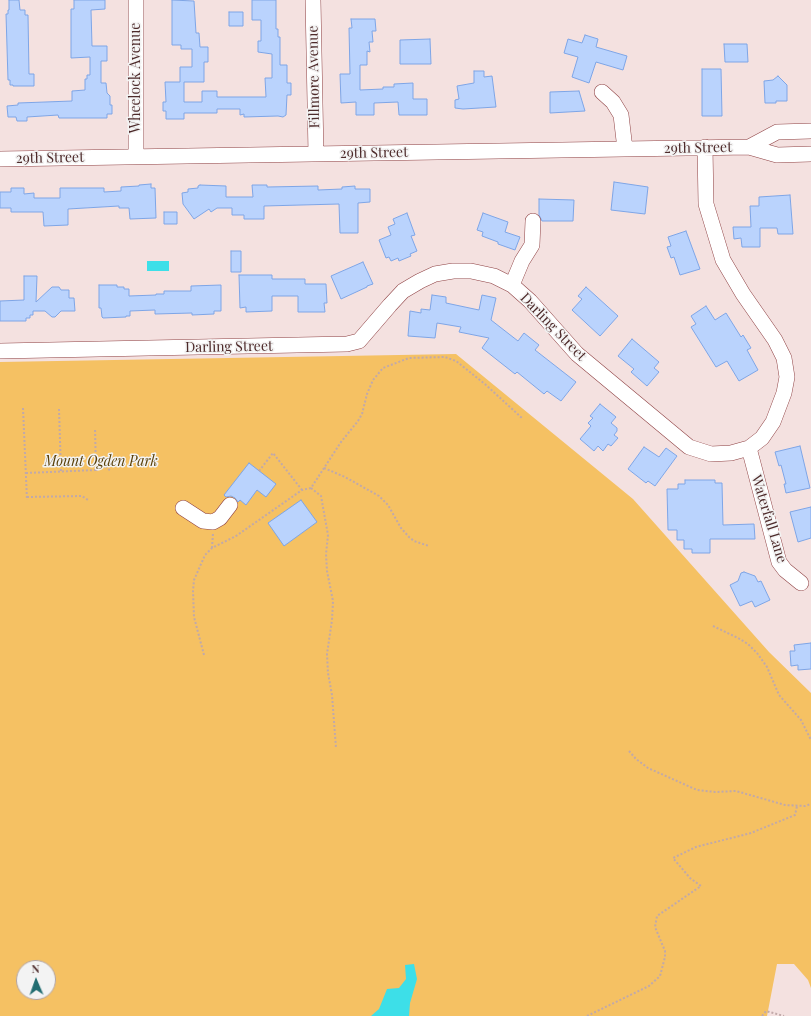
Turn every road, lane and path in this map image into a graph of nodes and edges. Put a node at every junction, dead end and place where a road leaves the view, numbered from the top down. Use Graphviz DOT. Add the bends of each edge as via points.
graph roads {
  1 [pos="136,0"];
  2 [pos="313,0"];
  3 [pos="602,92"];
  4 [pos="811,131"];
  5 [pos="749,147"];
  6 [pos="705,148"];
  7 [pos="625,149"];
  8 [pos="316,154"];
  9 [pos="811,154"];
  10 [pos="136,156"];
  11 [pos="0,159"];
  12 [pos="533,221"];
  13 [pos="512,285"];
  14 [pos="0,351"];
  15 [pos="23,408"];
  16 [pos="59,409"];
  17 [pos="523,420"];
  18 [pos="95,428"];
  19 [pos="748,448"];
  20 [pos="324,468"];
  21 [pos="96,470"];
  22 [pos="111,471"];
  23 [pos="259,471"];
  24 [pos="61,472"];
  25 [pos="26,473"];
  26 [pos="311,488"];
  27 [pos="302,490"];
  28 [pos="88,500"];
  29 [pos="230,505"];
  30 [pos="183,508"];
  31 [pos="429,546"];
  32 [pos="801,583"];
  33 [pos="714,626"];
  34 [pos="204,655"];
  35 [pos="811,740"];
  36 [pos="336,748"];
  37 [pos="629,751"];
  38 [pos="811,804"];
  39 [pos="797,806"];
  40 [pos="587,1016"];
  41 [pos="762,1016"];
  42 [pos="784,1016"];
  1 -- 10 [label="street, Wheelock Avenue"];
  2 -- 8 [label="street, Fillmore Avenue"];
  3 -- 7 [label="street" via="613,102 621,115"];
  4 -- 5 [label="street, 29th Street" via="776,132"];
  5 -- 6 [label="street, 29th Street"];
  5 -- 9 [label="street, 29th Street" via="777,155"];
  6 -- 7 [label="street, 29th Street"];
  6 -- 19 [label="street, Darling Street" via="706,204 723,260 775,340 784,358 787,377 773,422 762,438"];
  7 -- 8 [label="street, 29th Street"];
  8 -- 10 [label="street, 29th Street"];
  10 -- 11 [label="street, 29th Street"];
  12 -- 13 [label="street" via="532,245"];
  13 -- 14 [label="street, Darling Street" via="494,276 471,272 435,274 404,291 359,341 347,344"];
  13 -- 19 [label="street, Darling Street" via="530,300 577,354 689,447 711,454 731,453"];
  15 -- 25 [label="path"];
  16 -- 24 [label="path"];
  17 -- 20 [label="path" via="456,361 446,357 409,358 383,368 373,380 358,422"];
  18 -- 21 [label="path"];
  19 -- 32 [label="street, Waterfall Lane" via="779,562"];
  20 -- 26 [label="path"];
  20 -- 31 [label="path" via="378,496 388,505 409,537"];
  21 -- 22 [label="path" via="103,465"];
  21 -- 24 [label="path"];
  23 -- 27 [label="path" via="273,453"];
  24 -- 25 [label="path"];
  25 -- 28 [label="path" via="27,499 82,496"];
  26 -- 27 [label="path"];
  26 -- 36 [label="path" via="321,496 328,535 327,571 333,601 327,654"];
  27 -- 34 [label="path" via="205,555 194,580 193,591 194,617"];
  29 -- 30 [label="street" via="220,518 213,522 203,521"];
  33 -- 35 [label="path" via="748,644 757,653 779,696 801,720"];
  37 -- 39 [label="path" via="648,768 697,790 736,791"];
  38 -- 39 [label="path"];
  39 -- 40 [label="path" via="795,815 750,833 696,847 673,858 690,878 701,886 657,916 655,927 665,951 660,976 649,986"];
  41 -- 42 [label="path" via="766,1011"];
}
